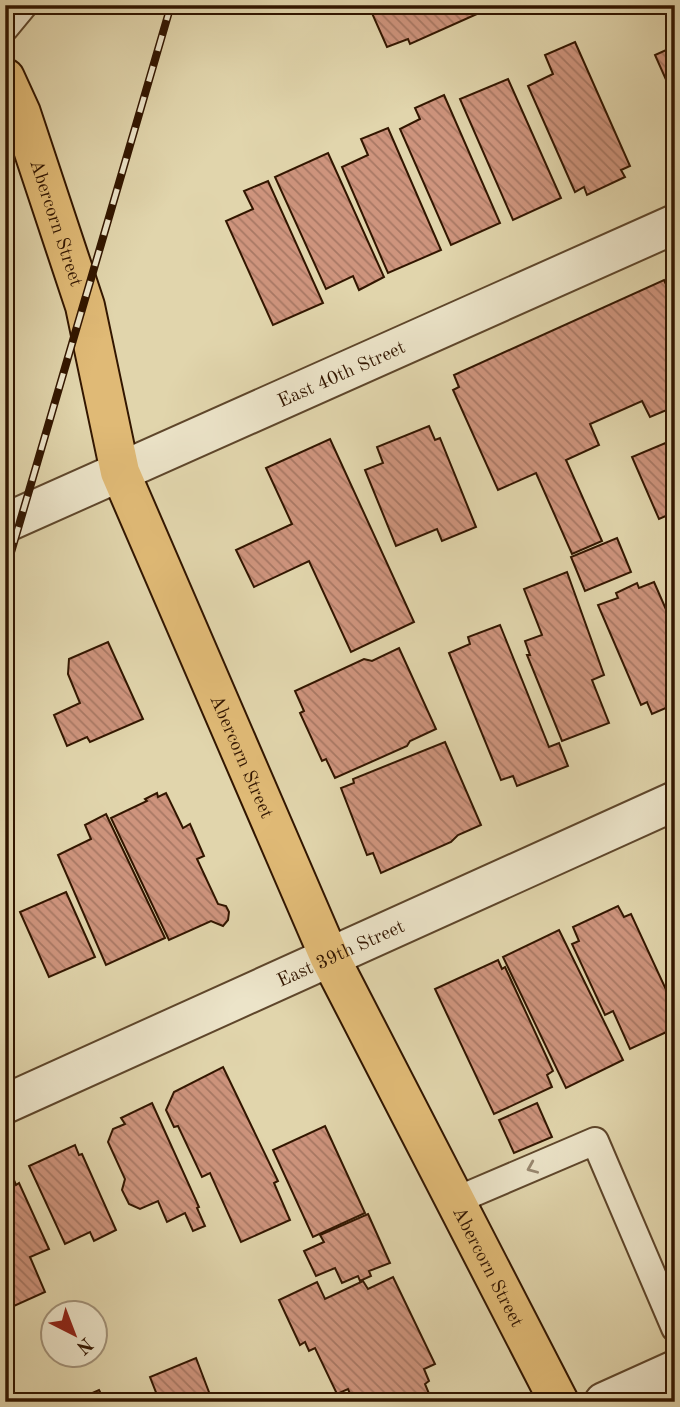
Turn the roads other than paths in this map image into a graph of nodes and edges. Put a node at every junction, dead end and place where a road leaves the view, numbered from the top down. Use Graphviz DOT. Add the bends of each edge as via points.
graph roads {
  1 [pos="24,5"];
  2 [pos="5,28"];
  3 [pos="5,78"];
  4 [pos="675,224"];
  5 [pos="120,472"];
  6 [pos="5,523"];
  7 [pos="675,801"];
  8 [pos="329,956"];
  9 [pos="5,1104"];
  10 [pos="457,1200"];
  11 [pos="675,1328"];
  12 [pos="675,1370"];
  13 [pos="559,1402"];
  14 [pos="604,1402"];
  1 -- 2 [label="lane"];
  3 -- 5 [label="main road, Abercorn Street" via="85,306"];
  4 -- 5 [label="street, East 40th Street"];
  5 -- 6 [label="street, East 40th Street"];
  5 -- 8 [label="main road, Abercorn Street"];
  7 -- 8 [label="street, East 39th Street"];
  8 -- 9 [label="street, East 39th Street"];
  8 -- 10 [label="main road, Abercorn Street"];
  11 -- 10 [label="lane, one-way" via="595,1141"];
  10 -- 13 [label="main road, Abercorn Street"];
  12 -- 14 [label="street"];
}
